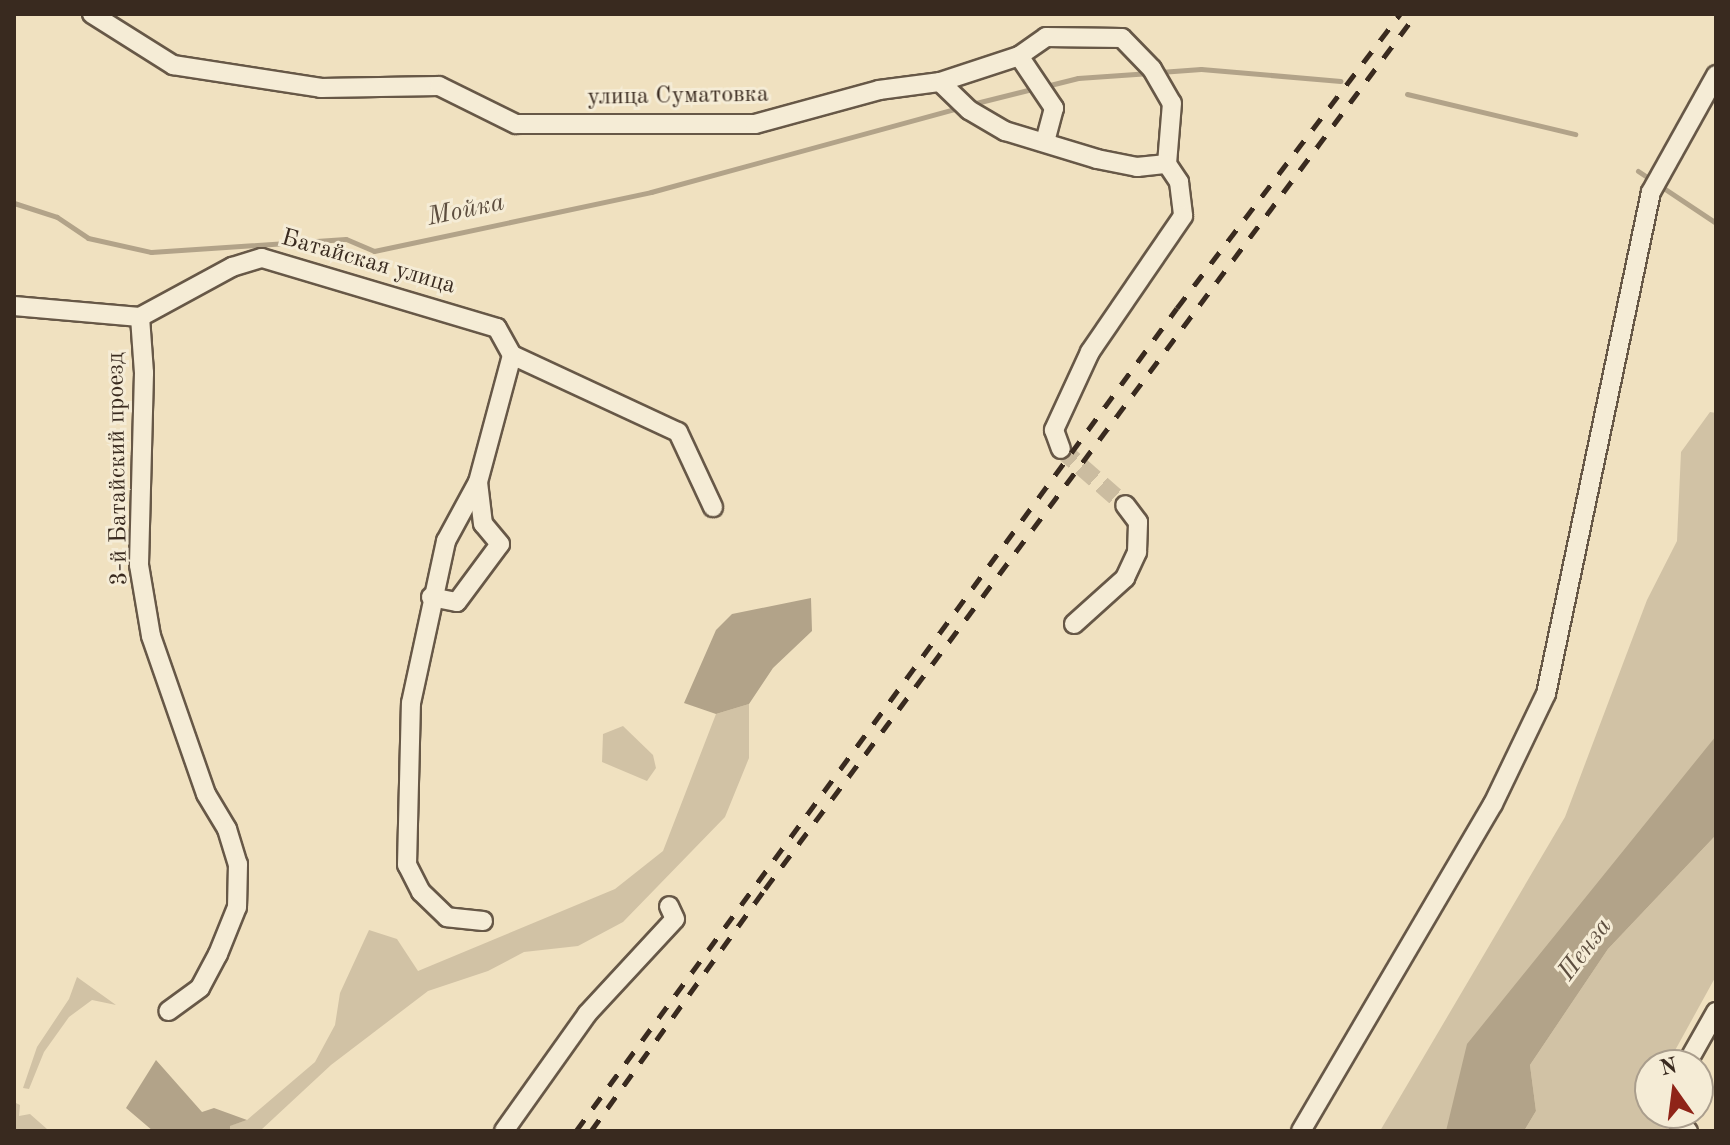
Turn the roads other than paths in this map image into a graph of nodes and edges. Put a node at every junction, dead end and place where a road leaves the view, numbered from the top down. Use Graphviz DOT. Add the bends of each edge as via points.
graph roads {
  1 [pos="92,14"];
  2 [pos="1019,56"];
  3 [pos="1716,75"];
  4 [pos="940,82"];
  5 [pos="1045,142"];
  6 [pos="1167,164"];
  7 [pos="14,306"];
  8 [pos="140,317"];
  9 [pos="512,355"];
  10 [pos="1061,449"];
  11 [pos="478,482"];
  12 [pos="1125,505"];
  13 [pos="713,507"];
  14 [pos="431,597"];
  15 [pos="1074,624"];
  16 [pos="669,906"];
  17 [pos="483,921"];
  18 [pos="168,1011"];
  19 [pos="1716,1012"];
  20 [pos="1695,1049"];
  21 [pos="504,1131"];
  22 [pos="1301,1131"];
  1 -- 4 [label="street, улица Суматовка" via="173,65 321,88 439,86 516,124 755,124 879,90"];
  2 -- 4 [label="street, улица Суматовка"];
  2 -- 5 [label="street" via="1054,108"];
  2 -- 6 [label="street, улица Суматовка" via="1046,37 1122,38 1152,69 1172,103"];
  3 -- 22 [label="street" via="1651,192 1546,694 1493,804"];
  4 -- 5 [label="street" via="969,110 1005,131"];
  5 -- 6 [label="street" via="1137,167"];
  6 -- 10 [label="street" via="1179,182 1183,216 1090,352 1054,430"];
  7 -- 8 [label="street"];
  8 -- 9 [label="street, Батайская улица" via="232,267 262,258 394,293 497,328"];
  8 -- 18 [label="street, 3-й Батайский проезд" via="144,373 139,565 149,622 167,690 238,864 237,907 218,954 200,988"];
  9 -- 11 [label="street"];
  9 -- 13 [label="street" via="678,432"];
  11 -- 14 [label="street" via="446,541"];
  11 -- 14 [label="street" via="483,524 500,544 457,602"];
  12 -- 15 [label="street" via="1138,522 1137,552 1125,578"];
  14 -- 17 [label="street" via="411,703 407,865 421,892 447,917"];
  16 -- 21 [label="street" via="675,919 587,1014"];
  19 -- 20 [label="street"];
}
